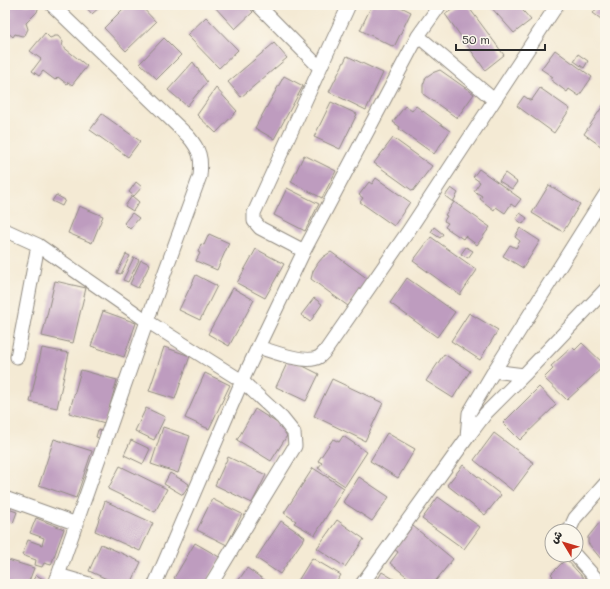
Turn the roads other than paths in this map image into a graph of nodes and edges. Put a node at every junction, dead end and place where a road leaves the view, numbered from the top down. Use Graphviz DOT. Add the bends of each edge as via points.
graph roads {
  1 [pos="52,5"];
  2 [pos="258,5"];
  3 [pos="349,5"];
  4 [pos="438,5"];
  5 [pos="557,5"];
  6 [pos="418,36"];
  7 [pos="320,68"];
  8 [pos="494,100"];
  9 [pos="605,195"];
  10 [pos="5,230"];
  11 [pos="38,245"];
  12 [pos="304,251"];
  13 [pos="605,290"];
  14 [pos="147,321"];
  15 [pos="258,348"];
  16 [pos="17,357"];
  17 [pos="494,371"];
  18 [pos="524,375"];
  19 [pos="242,381"];
  20 [pos="467,438"];
  21 [pos="605,484"];
  22 [pos="5,498"];
  23 [pos="573,523"];
  24 [pos="77,524"];
  25 [pos="582,563"];
  26 [pos="57,579"];
  27 [pos="89,584"];
  28 [pos="155,584"];
  29 [pos="211,584"];
  30 [pos="362,584"];
  31 [pos="601,584"];
  1 -- 14 [label="street" via="188,136 200,154 200,176"];
  2 -- 7 [label="street"];
  3 -- 7 [label="street"];
  4 -- 6 [label="street"];
  5 -- 8 [label="street"];
  6 -- 8 [label="street"];
  6 -- 12 [label="street"];
  7 -- 12 [label="street" via="254,213 254,221 260,228"];
  8 -- 15 [label="street" via="326,350 319,357 311,359 291,357"];
  9 -- 17 [label="street"];
  10 -- 11 [label="street"];
  11 -- 14 [label="street"];
  11 -- 16 [label="street"];
  12 -- 15 [label="street"];
  13 -- 18 [label="street"];
  14 -- 19 [label="street"];
  14 -- 24 [label="street"];
  15 -- 19 [label="street"];
  17 -- 18 [label="street"];
  17 -- 20 [label="street" via="469,413"];
  18 -- 20 [label="street" via="486,413"];
  19 -- 28 [label="street"];
  19 -- 29 [label="street" via="282,418 294,433 294,446"];
  20 -- 30 [label="street"];
  21 -- 23 [label="street"];
  22 -- 24 [label="street"];
  24 -- 26 [label="street"];
  25 -- 31 [label="street"];
  26 -- 27 [label="street"];
}
